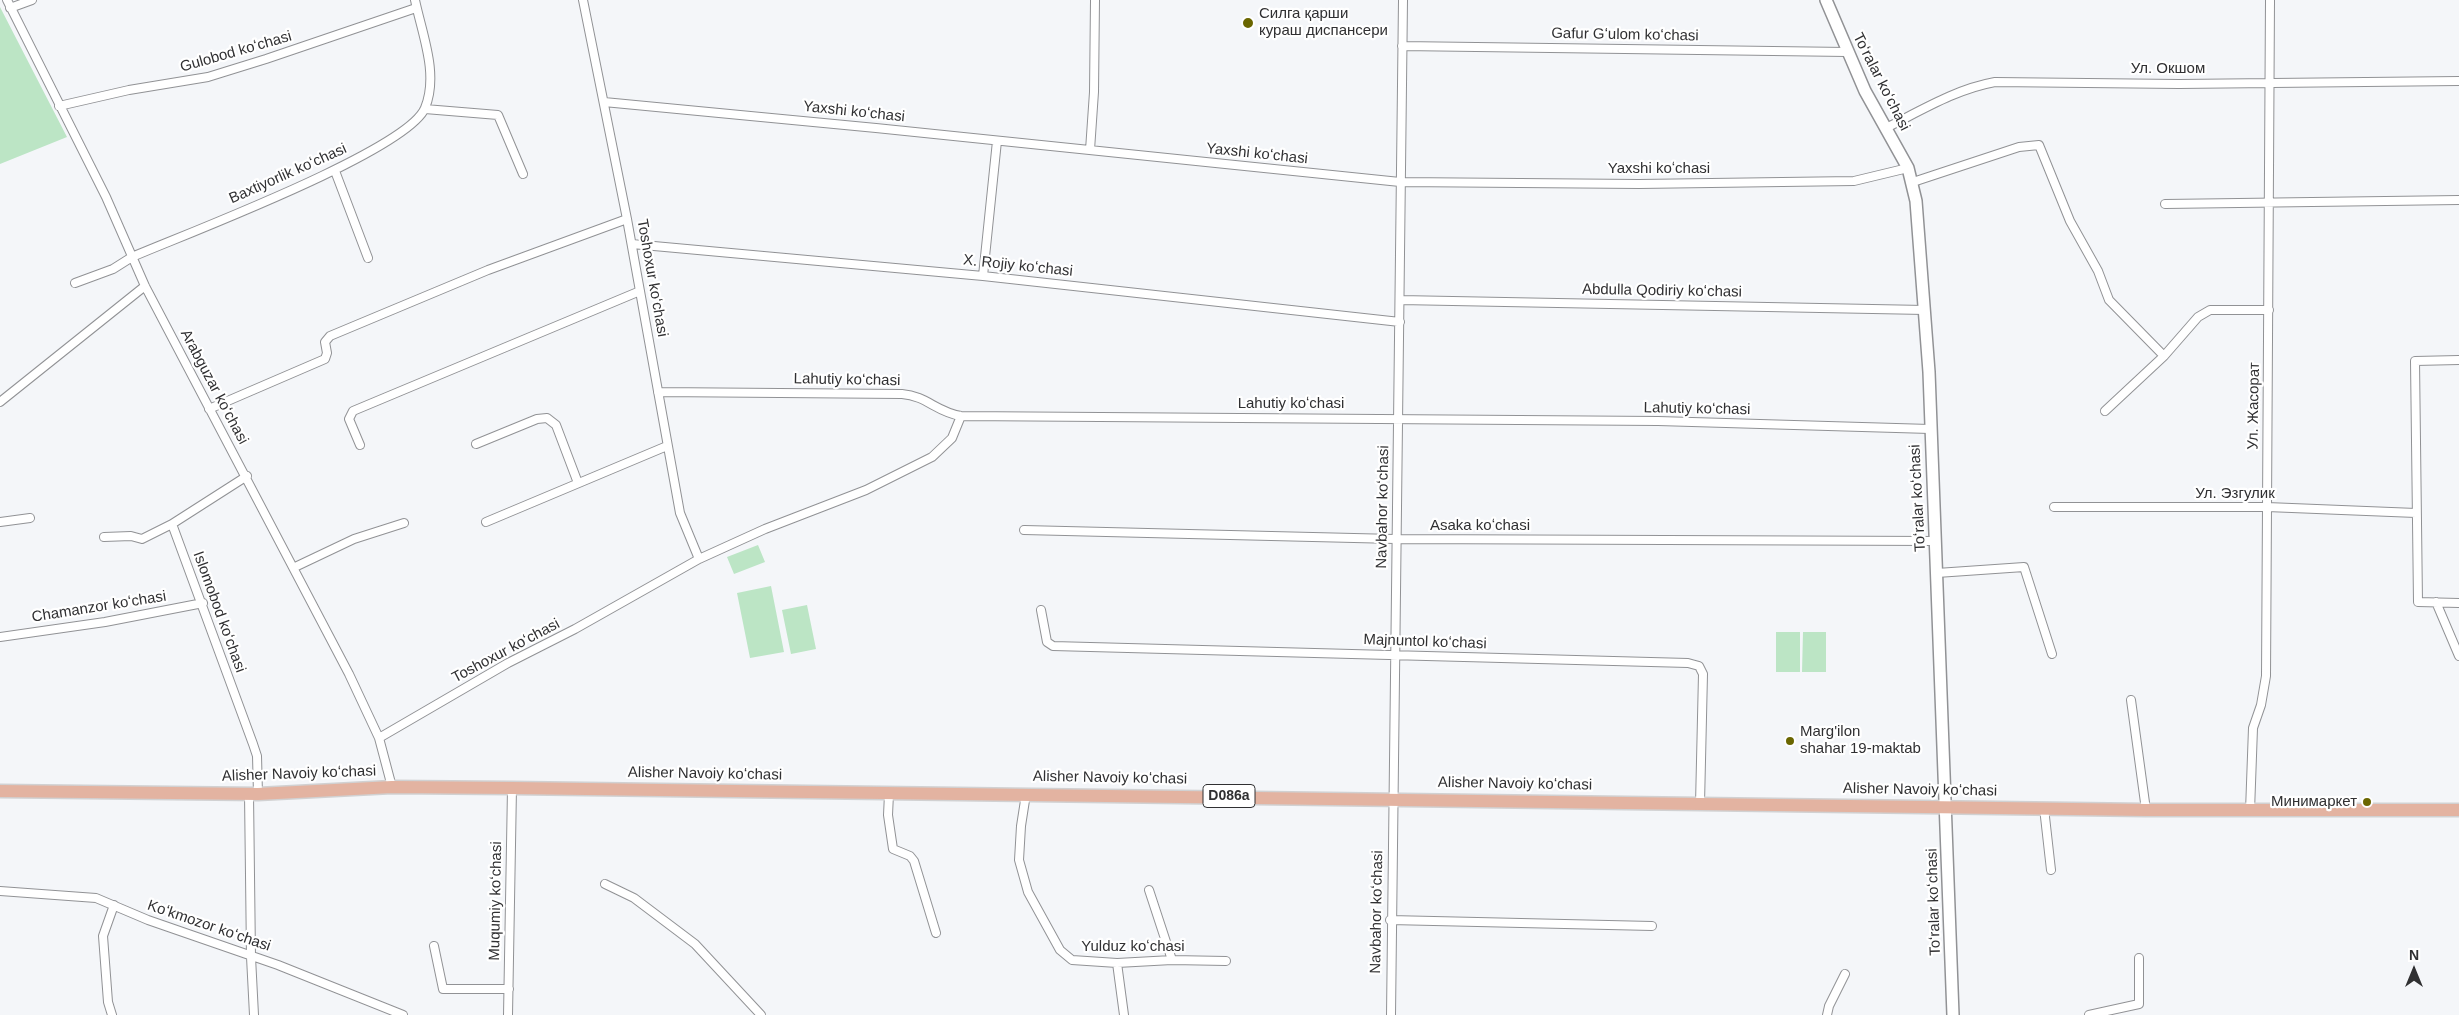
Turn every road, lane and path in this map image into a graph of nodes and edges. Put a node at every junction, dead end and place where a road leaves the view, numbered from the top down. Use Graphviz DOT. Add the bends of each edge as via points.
graph roads {
  1 [pos="32,0"];
  2 [pos="583,0"];
  3 [pos="1095,0"];
  4 [pos="1403,0"];
  5 [pos="1826,0"];
  6 [pos="2270,0"];
  7 [pos="8,4"];
  8 [pos="416,4"];
  9 [pos="1402,46"];
  10 [pos="1847,52"];
  11 [pos="2459,81"];
  12 [pos="2269,82"];
  13 [pos="604,102"];
  14 [pos="59,106"];
  15 [pos="425,109"];
  16 [pos="1886,128"];
  17 [pos="997,141"];
  18 [pos="1090,150"];
  19 [pos="1908,168"];
  20 [pos="335,170"];
  21 [pos="522,174"];
  22 [pos="1400,182"];
  23 [pos="1913,182"];
  24 [pos="2459,200"];
  25 [pos="2269,202"];
  26 [pos="2165,204"];
  27 [pos="627,219"];
  28 [pos="632,244"];
  29 [pos="132,257"];
  30 [pos="368,258"];
  31 [pos="983,276"];
  32 [pos="75,283"];
  33 [pos="145,286"];
  34 [pos="640,291"];
  35 [pos="1400,300"];
  36 [pos="1925,310"];
  37 [pos="2269,310"];
  38 [pos="1400,322"];
  39 [pos="2164,356"];
  40 [pos="2459,360"];
  41 [pos="658,392"];
  42 [pos="0,402"];
  43 [pos="209,409"];
  44 [pos="2105,411"];
  45 [pos="961,416"];
  46 [pos="1399,419"];
  47 [pos="1930,429"];
  48 [pos="476,444"];
  49 [pos="360,445"];
  50 [pos="667,446"];
  51 [pos="246,476"];
  52 [pos="578,483"];
  53 [pos="2054,507"];
  54 [pos="2267,507"];
  55 [pos="2416,513"];
  56 [pos="30,518"];
  57 [pos="0,522"];
  58 [pos="486,522"];
  59 [pos="404,523"];
  60 [pos="172,524"];
  61 [pos="1024,530"];
  62 [pos="104,537"];
  63 [pos="1395,539"];
  64 [pos="1936,541"];
  65 [pos="698,559"];
  66 [pos="295,567"];
  67 [pos="1937,573"];
  68 [pos="2436,602"];
  69 [pos="202,603"];
  70 [pos="2459,603"];
  71 [pos="1041,610"];
  72 [pos="0,637"];
  73 [pos="2052,654"];
  74 [pos="1394,655"];
  75 [pos="2459,656"];
  76 [pos="2132,700"];
  77 [pos="379,738"];
  78 [pos="392,787"];
  79 [pos="512,788"];
  80 [pos="0,791"];
  81 [pos="254,794"];
  82 [pos="889,794"];
  83 [pos="1026,794"];
  84 [pos="1393,799"];
  85 [pos="1700,804"];
  86 [pos="1945,806"];
  87 [pos="2044,808"];
  88 [pos="2146,810"];
  89 [pos="2250,810"];
  90 [pos="2459,810"];
  91 [pos="2051,870"];
  92 [pos="605,884"];
  93 [pos="1149,890"];
  94 [pos="0,891"];
  95 [pos="114,905"];
  96 [pos="1390,920"];
  97 [pos="1652,926"];
  98 [pos="936,933"];
  99 [pos="434,946"];
  100 [pos="251,957"];
  101 [pos="2139,958"];
  102 [pos="1172,960"];
  103 [pos="1226,961"];
  104 [pos="1117,963"];
  105 [pos="1845,974"];
  106 [pos="509,989"];
  107 [pos="112,1015"];
  108 [pos="254,1015"];
  109 [pos="403,1015"];
  110 [pos="508,1015"];
  111 [pos="761,1015"];
  112 [pos="1124,1015"];
  113 [pos="1391,1015"];
  114 [pos="1827,1015"];
  115 [pos="1953,1015"];
  116 [pos="2089,1015"];
  1 -- 7 [label="street"];
  2 -- 13 [label="street, Toshoxur koʻchasi"];
  3 -- 18 [label="street"];
  4 -- 9 [label="street, Navbahor koʻchasi"];
  5 -- 10 [label="main road, Toʻralar koʻchasi"];
  6 -- 12 [label="street, Ул. Жасорат"];
  7 -- 14 [label="street, Arabguzar koʻchasi"];
  8 -- 14 [label="street, Gulobod koʻchasi" via="208,77"];
  8 -- 15 [label="street" via="430,67"];
  9 -- 10 [label="street, Gafur Gʻulom koʻchasi"];
  9 -- 22 [label="street, Navbahor koʻchasi"];
  10 -- 16 [label="main road, Toʻralar koʻchasi"];
  11 -- 12 [label="street, Ул. Окшом"];
  12 -- 16 [label="street, Ул. Окшом" via="1995,82 1955,93"];
  12 -- 25 [label="street, Ул. Жасорат"];
  13 -- 17 [label="street, Yaxshi koʻchasi"];
  13 -- 27 [label="street, Toshoxur koʻchasi"];
  14 -- 29 [label="street, Arabguzar koʻchasi" via="106,197"];
  15 -- 20 [label="street, Baxtiyorlik koʻchasi" via="411,126 398,135"];
  15 -- 21 [label="street" via="498,115"];
  16 -- 19 [label="main road, Toʻralar koʻchasi"];
  17 -- 18 [label="street, Yaxshi koʻchasi"];
  17 -- 31 [label="street"];
  18 -- 22 [label="street, Yaxshi koʻchasi"];
  19 -- 22 [label="street, Yaxshi koʻchasi" via="1854,181 1639,184"];
  19 -- 23 [label="main road, Toʻralar koʻchasi"];
  20 -- 29 [label="street, Baxtiyorlik koʻchasi"];
  20 -- 30 [label="street"];
  22 -- 35 [label="street, Navbahor koʻchasi"];
  23 -- 36 [label="main road, Toʻralar koʻchasi"];
  23 -- 39 [label="street" via="2018,147 2039,145 2070,221 2098,270 2110,300"];
  24 -- 25 [label="street"];
  25 -- 26 [label="street"];
  25 -- 37 [label="street, Ул. Жасорат"];
  27 -- 28 [label="street, Toshoxur koʻchasi"];
  27 -- 43 [label="street" via="488,270 330,336 325,342 325,359"];
  28 -- 31 [label="street, X. Rojiy koʻchasi"];
  28 -- 34 [label="street, Toshoxur koʻchasi"];
  29 -- 32 [label="street, Baxtiyorlik koʻchasi" via="113,269"];
  29 -- 33 [label="street, Arabguzar koʻchasi"];
  31 -- 38 [label="street, X. Rojiy koʻchasi"];
  33 -- 42 [label="street"];
  33 -- 43 [label="street, Arabguzar koʻchasi"];
  34 -- 41 [label="street, Toshoxur koʻchasi"];
  34 -- 49 [label="street" via="354,411 349,419"];
  35 -- 36 [label="street, Abdulla Qodiriy koʻchasi"];
  35 -- 38 [label="street, Navbahor koʻchasi"];
  36 -- 47 [label="main road, Toʻralar koʻchasi"];
  37 -- 39 [label="street" via="2210,310 2198,317"];
  37 -- 54 [label="street, Ул. Жасорат"];
  38 -- 46 [label="street, Navbahor koʻchasi"];
  39 -- 44 [label="street"];
  40 -- 55 [label="street" via="2415,361"];
  41 -- 45 [label="street, Lahutiy koʻchasi" via="902,394 920,396 941,411"];
  41 -- 50 [label="street, Toshoxur koʻchasi"];
  43 -- 51 [label="street, Arabguzar koʻchasi"];
  45 -- 46 [label="street, Lahutiy koʻchasi"];
  45 -- 65 [label="street, Toshoxur koʻchasi" via="952,438 932,457 866,490"];
  46 -- 47 [label="street, Lahutiy koʻchasi" via="1658,421"];
  46 -- 63 [label="street, Navbahor koʻchasi"];
  47 -- 64 [label="main road, Toʻralar koʻchasi"];
  48 -- 52 [label="street" via="547,418 556,425"];
  50 -- 52 [label="street"];
  50 -- 65 [label="street, Toshoxur koʻchasi" via="680,513"];
  51 -- 60 [label="street"];
  51 -- 66 [label="street, Arabguzar koʻchasi"];
  52 -- 58 [label="street"];
  53 -- 54 [label="street, Ул. Эзгулик"];
  54 -- 55 [label="street, Ул. Эзгулик"];
  54 -- 89 [label="street, Ул. Жасорат" via="2266,676 2262,704 2253,728"];
  55 -- 68 [label="street" via="2418,602"];
  56 -- 57 [label="street"];
  59 -- 66 [label="street" via="354,540"];
  60 -- 62 [label="street" via="142,539"];
  60 -- 69 [label="street, Islomobod koʻchasi"];
  61 -- 63 [label="street, Asaka koʻchasi"];
  63 -- 64 [label="street, Asaka koʻchasi"];
  63 -- 74 [label="street, Navbahor koʻchasi"];
  64 -- 67 [label="main road, Toʻralar koʻchasi"];
  65 -- 77 [label="street, Toshoxur koʻchasi"];
  66 -- 77 [label="street, Arabguzar koʻchasi"];
  67 -- 73 [label="street" via="2024,567"];
  67 -- 86 [label="main road, Toʻralar koʻchasi"];
  68 -- 70 [label="street"];
  68 -- 75 [label="street"];
  69 -- 72 [label="street, Chamanzor koʻchasi" via="105,622"];
  69 -- 81 [label="street, Islomobod koʻchasi" via="257,756"];
  71 -- 74 [label="street, Majnuntol koʻchasi" via="1047,642 1053,646"];
  74 -- 84 [label="street, Navbahor koʻchasi"];
  74 -- 85 [label="street, Majnuntol koʻchasi" via="1688,663 1699,666 1703,674"];
  76 -- 88 [label="street"];
  77 -- 78 [label="street, Arabguzar koʻchasi"];
  78 -- 79 [label="main road, Alisher Navoiy koʻchasi / D086a"];
  78 -- 81 [label="main road, Alisher Navoiy koʻchasi / D086a"];
  79 -- 82 [label="main road, Alisher Navoiy koʻchasi / D086a"];
  79 -- 106 [label="street, Muqumiy koʻchasi"];
  80 -- 81 [label="main road, Alisher Navoiy koʻchasi / D086a"];
  81 -- 100 [label="street, Islomobod koʻchasi"];
  82 -- 83 [label="main road, Alisher Navoiy koʻchasi / D086a"];
  82 -- 98 [label="street" via="888,815 893,849 914,861"];
  83 -- 84 [label="main road, Alisher Navoiy koʻchasi / D086a"];
  83 -- 104 [label="street, Yulduz koʻchasi" via="1019,860 1028,892 1060,950 1072,960"];
  84 -- 85 [label="main road, Alisher Navoiy koʻchasi / D086a"];
  84 -- 96 [label="street, Navbahor koʻchasi"];
  85 -- 86 [label="main road, Alisher Navoiy koʻchasi / D086a"];
  86 -- 87 [label="main road, Alisher Navoiy koʻchasi / D086a"];
  86 -- 115 [label="main road, Toʻralar koʻchasi"];
  87 -- 88 [label="main road, Alisher Navoiy koʻchasi / D086a"];
  87 -- 91 [label="street"];
  88 -- 89 [label="main road, Alisher Navoiy koʻchasi / D086a"];
  89 -- 90 [label="main road, Alisher Navoiy koʻchasi / D086a"];
  92 -- 111 [label="street" via="634,898 695,944"];
  93 -- 102 [label="street"];
  94 -- 95 [label="street, Koʻkmozor koʻchasi" via="96,898"];
  95 -- 100 [label="street, Koʻkmozor koʻchasi"];
  95 -- 107 [label="street" via="103,936 108,1002"];
  96 -- 97 [label="street"];
  96 -- 113 [label="street, Navbahor koʻchasi"];
  99 -- 106 [label="street" via="443,989"];
  100 -- 108 [label="street, Islomobod koʻchasi"];
  100 -- 109 [label="street, Koʻkmozor koʻchasi"];
  101 -- 116 [label="street" via="2139,1004"];
  102 -- 103 [label="street, Yulduz koʻchasi"];
  102 -- 104 [label="street, Yulduz koʻchasi"];
  104 -- 112 [label="street"];
  105 -- 114 [label="street"];
  106 -- 110 [label="street, Muqumiy koʻchasi"];
}
